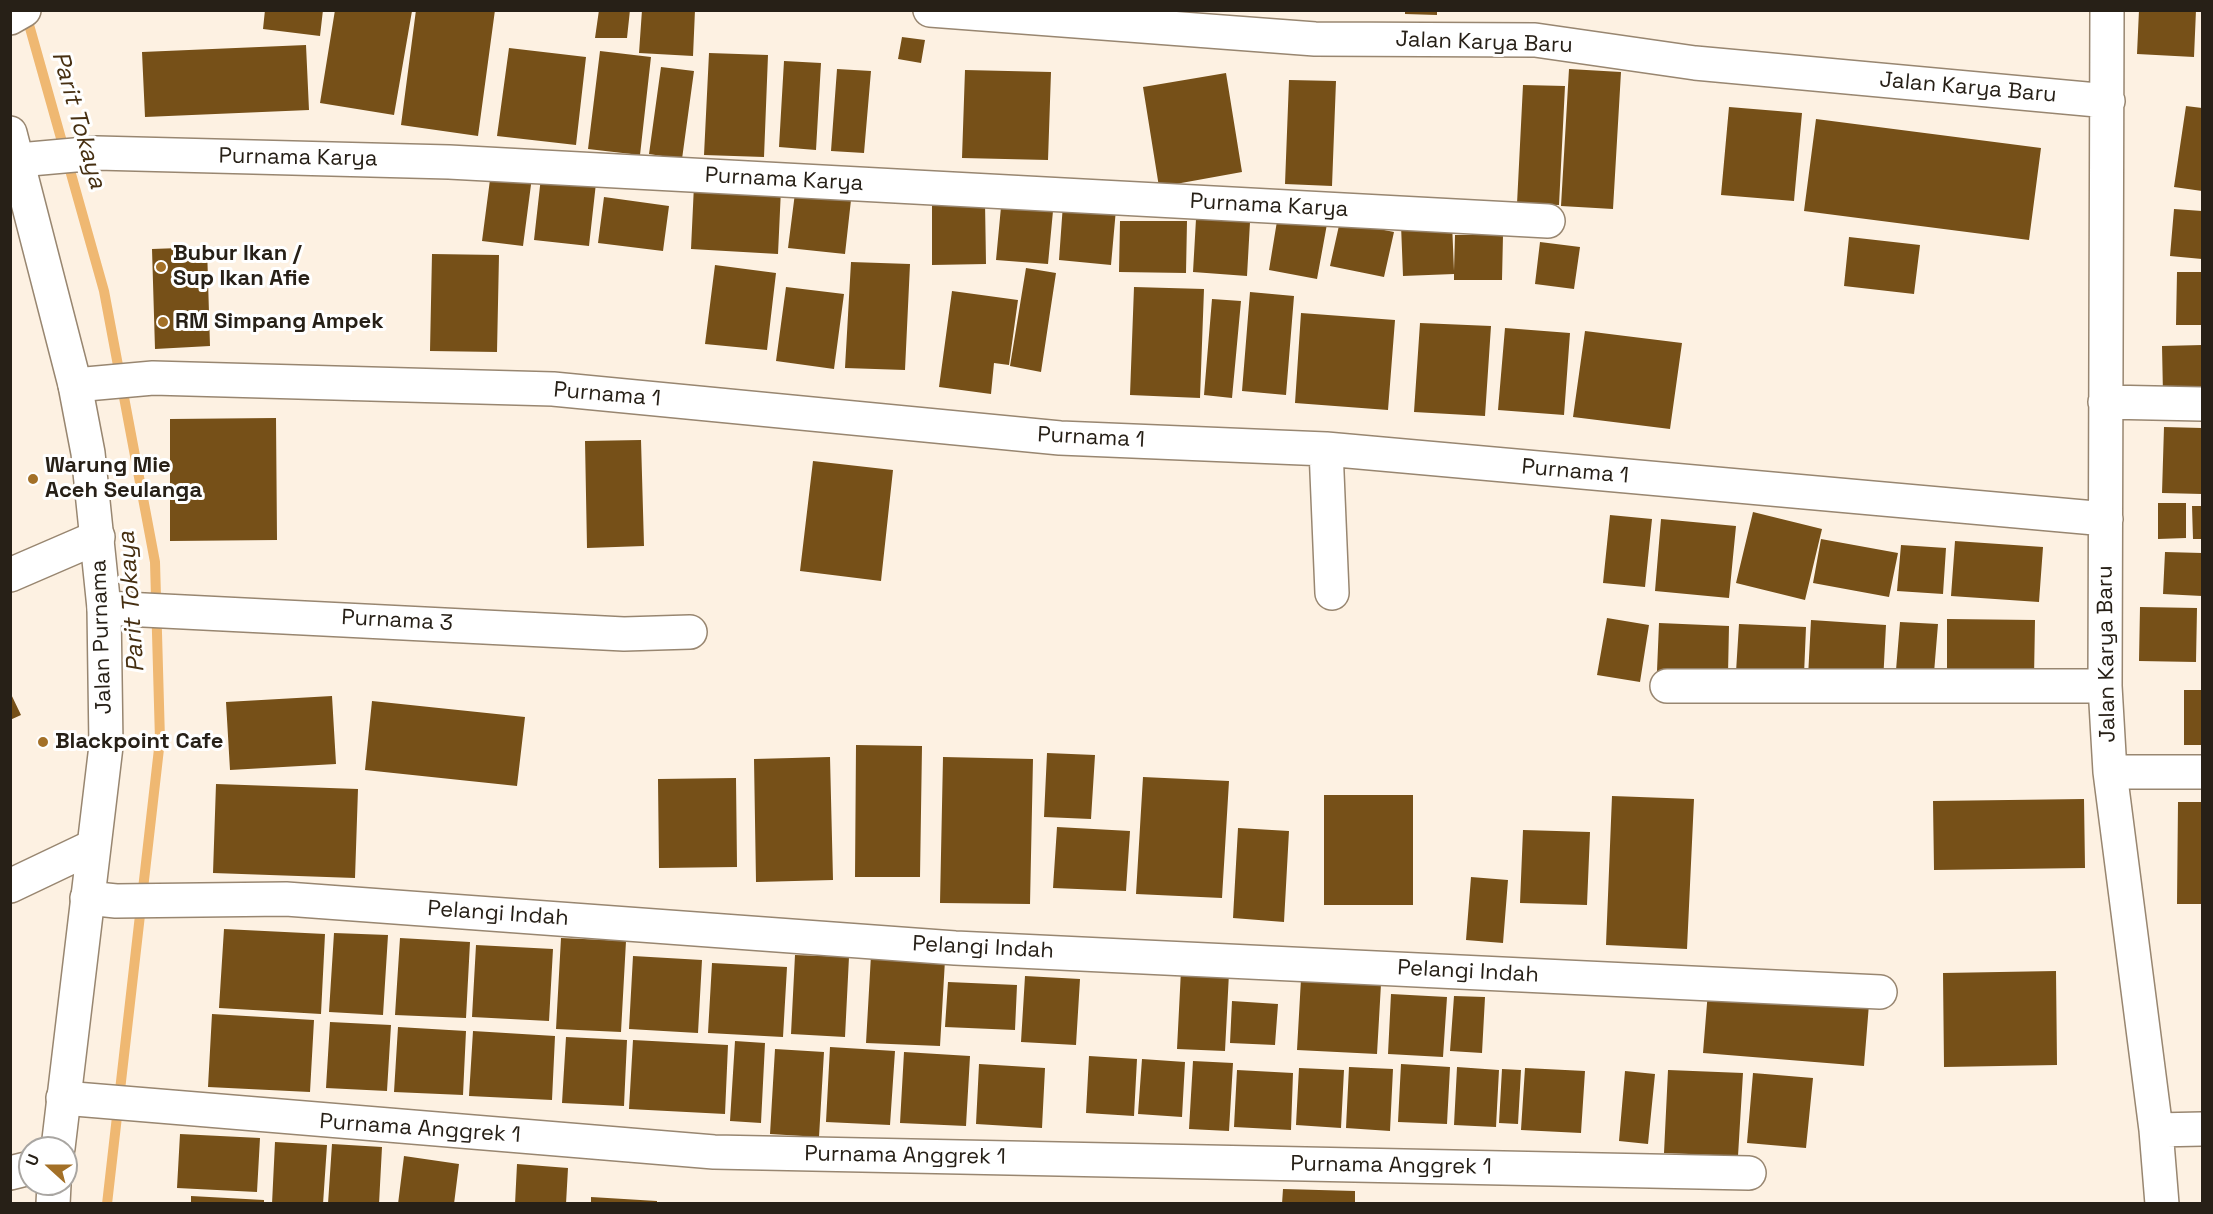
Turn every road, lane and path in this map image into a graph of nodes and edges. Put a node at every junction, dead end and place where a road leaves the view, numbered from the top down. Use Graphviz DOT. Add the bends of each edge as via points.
graph roads {
  1 [pos="24,10"];
  2 [pos="930,10"];
  3 [pos="2107,10"];
  4 [pos="10,18"];
  5 [pos="2108,101"];
  6 [pos="15,147"];
  7 [pos="1548,220"];
  8 [pos="75,385"];
  9 [pos="2105,402"];
  10 [pos="2202,404"];
  11 [pos="1326,449"];
  12 [pos="2106,519"];
  13 [pos="98,537"];
  14 [pos="10,575"];
  15 [pos="1332,594"];
  16 [pos="104,608"];
  17 [pos="690,632"];
  18 [pos="1667,686"];
  19 [pos="2105,686"];
  20 [pos="2110,772"];
  21 [pos="2202,772"];
  22 [pos="92,847"];
  23 [pos="10,886"];
  24 [pos="102,899"];
  25 [pos="1880,992"];
  26 [pos="63,1098"];
  27 [pos="2202,1129"];
  28 [pos="2156,1131"];
  29 [pos="59,1136"];
  30 [pos="1749,1173"];
  31 [pos="2162,1203"];
  1 -- 4 [label="street"];
  2 -- 5 [label="street, Jalan Karya Baru" via="1315,39 1535,40 1695,63"];
  3 -- 5 [label="street, Jalan Karya Baru"];
  5 -- 9 [label="street, Jalan Karya Baru"];
  6 -- 7 [label="street, Purnama Karya" via="51,156 97,153 450,162"];
  6 -- 8 [label="street, Jalan Purnama"];
  8 -- 11 [label="street, Purnama 1" via="153,378 553,389 1060,438"];
  8 -- 13 [label="street, Jalan Purnama"];
  9 -- 10 [label="street"];
  9 -- 12 [label="street, Jalan Karya Baru"];
  11 -- 12 [label="street, Purnama 1"];
  11 -- 15 [label="street"];
  12 -- 19 [label="street, Jalan Karya Baru"];
  13 -- 14 [label="street"];
  13 -- 16 [label="street, Jalan Purnama"];
  16 -- 17 [label="street, Purnama 3" via="624,633"];
  16 -- 22 [label="street, Jalan Purnama" via="106,746"];
  18 -- 19 [label="street"];
  19 -- 20 [label="street, Jalan Karya Baru"];
  20 -- 21 [label="street"];
  20 -- 28 [label="street, Jalan Karya Baru"];
  22 -- 23 [label="street"];
  22 -- 24 [label="street, Jalan Purnama"];
  24 -- 25 [label="street, Pelangi Indah" via="298,900 955,948"];
  24 -- 26 [label="street, Jalan Purnama"];
  26 -- 29 [label="street, Jalan Purnama"];
  26 -- 30 [label="street, Purnama Anggrek 1" via="714,1152"];
  27 -- 28 [label="street"];
  28 -- 31 [label="street, Jalan Karya Baru"];
}
